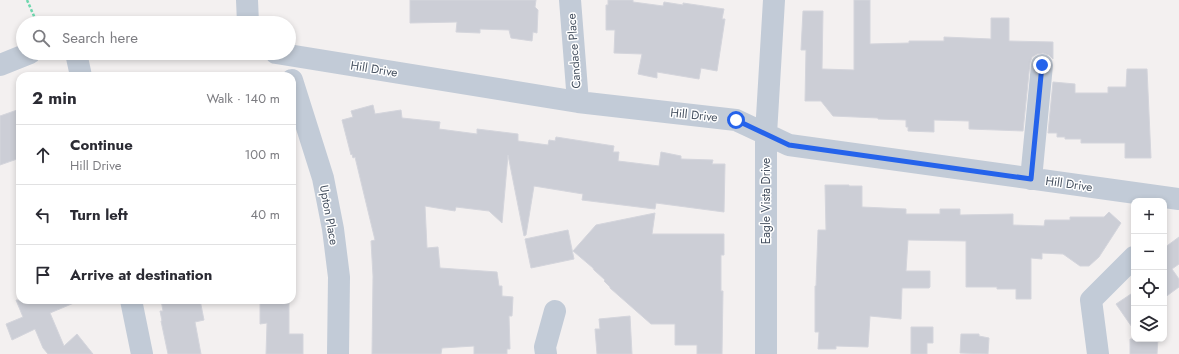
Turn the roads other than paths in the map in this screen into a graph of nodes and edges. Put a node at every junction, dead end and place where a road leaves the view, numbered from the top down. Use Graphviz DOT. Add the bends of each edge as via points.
graph roads {
  1 [pos="247,0"];
  2 [pos="570,0"];
  3 [pos="774,0"];
  4 [pos="248,16"];
  5 [pos="296,56"];
  6 [pos="16,59"];
  7 [pos="78,60"];
  8 [pos="283,60"];
  9 [pos="0,65"];
  10 [pos="1042,65"];
  11 [pos="80,72"];
  12 [pos="289,72"];
  13 [pos="296,93"];
  14 [pos="578,102"];
  15 [pos="766,134"];
  16 [pos="1031,179"];
  17 [pos="1171,202"];
  18 [pos="1131,261"];
  19 [pos="131,304"];
  20 [pos="555,311"];
  21 [pos="142,354"];
  22 [pos="338,354"];
  23 [pos="546,354"];
  24 [pos="766,354"];
  25 [pos="1098,354"];
  1 -- 4 [label="street"];
  2 -- 14 [label="street, Candace Place"];
  3 -- 15 [label="street, Eagle Vista Drive"];
  5 -- 14 [label="street, Hill Drive"];
  6 -- 9 [label="street"];
  7 -- 11 [label="street"];
  8 -- 12 [label="street"];
  10 -- 16 [label="street"];
  13 -- 22 [label="street, Upton Place" via="323,178 333,229 339,277"];
  14 -- 15 [label="street, Hill Drive" via="736,120"];
  15 -- 16 [label="street, Hill Drive" via="789,145"];
  15 -- 24 [label="street, Eagle Vista Drive"];
  16 -- 17 [label="street, Hill Drive"];
  18 -- 25 [label="street" via="1091,300"];
  19 -- 21 [label="street"];
  20 -- 23 [label="street" via="545,348"];
}
